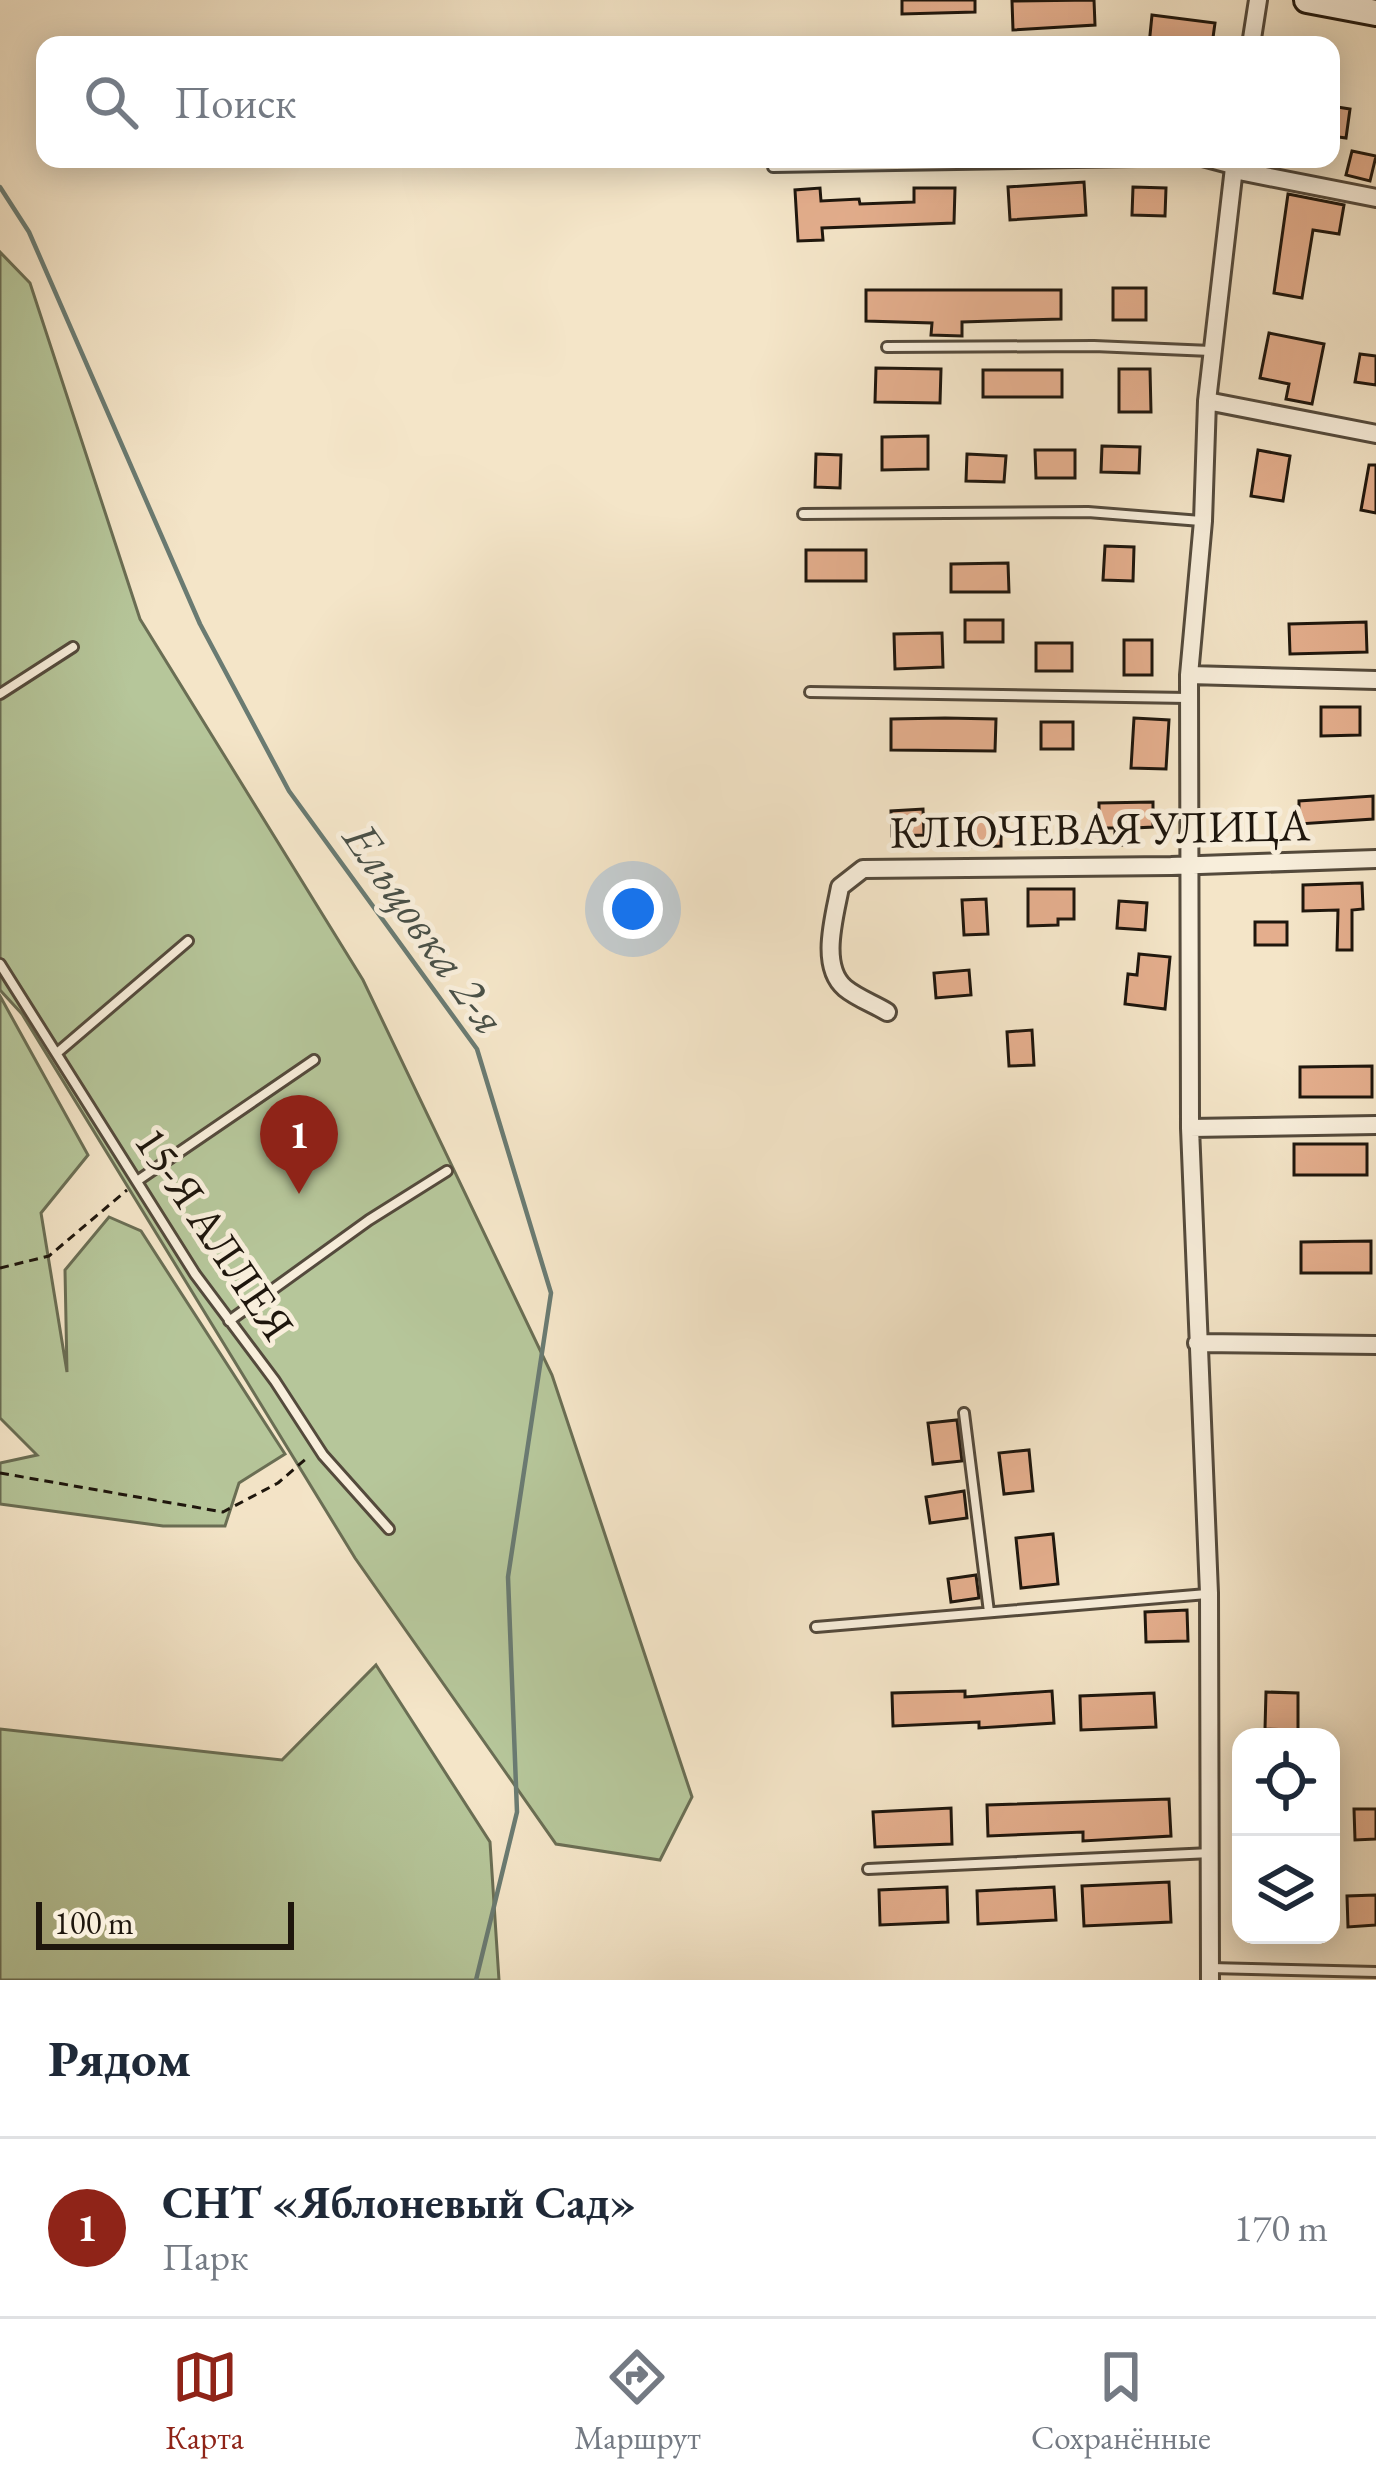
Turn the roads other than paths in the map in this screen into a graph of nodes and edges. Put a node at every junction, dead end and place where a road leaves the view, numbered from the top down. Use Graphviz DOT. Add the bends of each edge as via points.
graph roads {
  1 [pos="1258,0"];
  2 [pos="1307,0"];
  3 [pos="1376,13"];
  4 [pos="1252,36"];
  5 [pos="1234,168"];
  6 [pos="1251,168"];
  7 [pos="1376,198"];
  8 [pos="887,347"];
  9 [pos="1213,351"];
  10 [pos="1207,401"];
  11 [pos="1376,434"];
  12 [pos="803,514"];
  13 [pos="1203,521"];
  14 [pos="73,646"];
  15 [pos="1190,676"];
  16 [pos="1376,680"];
  17 [pos="810,692"];
  18 [pos="0,694"];
  19 [pos="1190,698"];
  20 [pos="1376,859"];
  21 [pos="1190,862"];
  22 [pos="188,941"];
  23 [pos="0,964"];
  24 [pos="887,1012"];
  25 [pos="57,1053"];
  26 [pos="314,1060"];
  27 [pos="1376,1125"];
  28 [pos="1190,1128"];
  29 [pos="447,1172"];
  30 [pos="137,1181"];
  31 [pos="230,1321"];
  32 [pos="1197,1342"];
  33 [pos="1376,1346"];
  34 [pos="964,1413"];
  35 [pos="389,1528"];
  36 [pos="1209,1594"];
  37 [pos="989,1612"];
  38 [pos="816,1627"];
  39 [pos="1212,1852"];
  40 [pos="868,1869"];
  41 [pos="1376,1972"];
  42 [pos="1209,1974"];
  1 -- 4 [label="street"];
  2 -- 3 [label="main road"];
  5 -- 9 [label="street"];
  6 -- 7 [label="street"];
  8 -- 9 [label="lane"];
  9 -- 10 [label="street"];
  10 -- 11 [label="street"];
  10 -- 13 [label="street"];
  12 -- 13 [label="lane" via="1088,512"];
  13 -- 15 [label="street"];
  14 -- 18 [label="lane"];
  15 -- 16 [label="street"];
  15 -- 19 [label="street"];
  17 -- 19 [label="lane"];
  19 -- 21 [label="street"];
  20 -- 21 [label="street, КЛЮЧЕВАЯ УЛИЦА"];
  21 -- 24 [label="street, КЛЮЧЕВАЯ УЛИЦА" via="863,869 840,887 831,940 836,977"];
  21 -- 28 [label="street"];
  22 -- 25 [label="lane"];
  23 -- 25 [label="lane, 15-Я АЛЛЕЯ"];
  25 -- 30 [label="lane, 15-Я АЛЛЕЯ"];
  26 -- 30 [label="lane"];
  27 -- 28 [label="street"];
  28 -- 32 [label="street"];
  29 -- 31 [label="lane"];
  30 -- 31 [label="lane, 15-Я АЛЛЕЯ"];
  31 -- 35 [label="lane, 15-Я АЛЛЕЯ" via="319,1448"];
  32 -- 33 [label="street"];
  32 -- 36 [label="street"];
  34 -- 37 [label="lane"];
  36 -- 37 [label="lane"];
  36 -- 39 [label="street"];
  37 -- 38 [label="lane"];
  39 -- 40 [label="lane"];
  39 -- 42 [label="street"];
  41 -- 42 [label="lane"];
}
